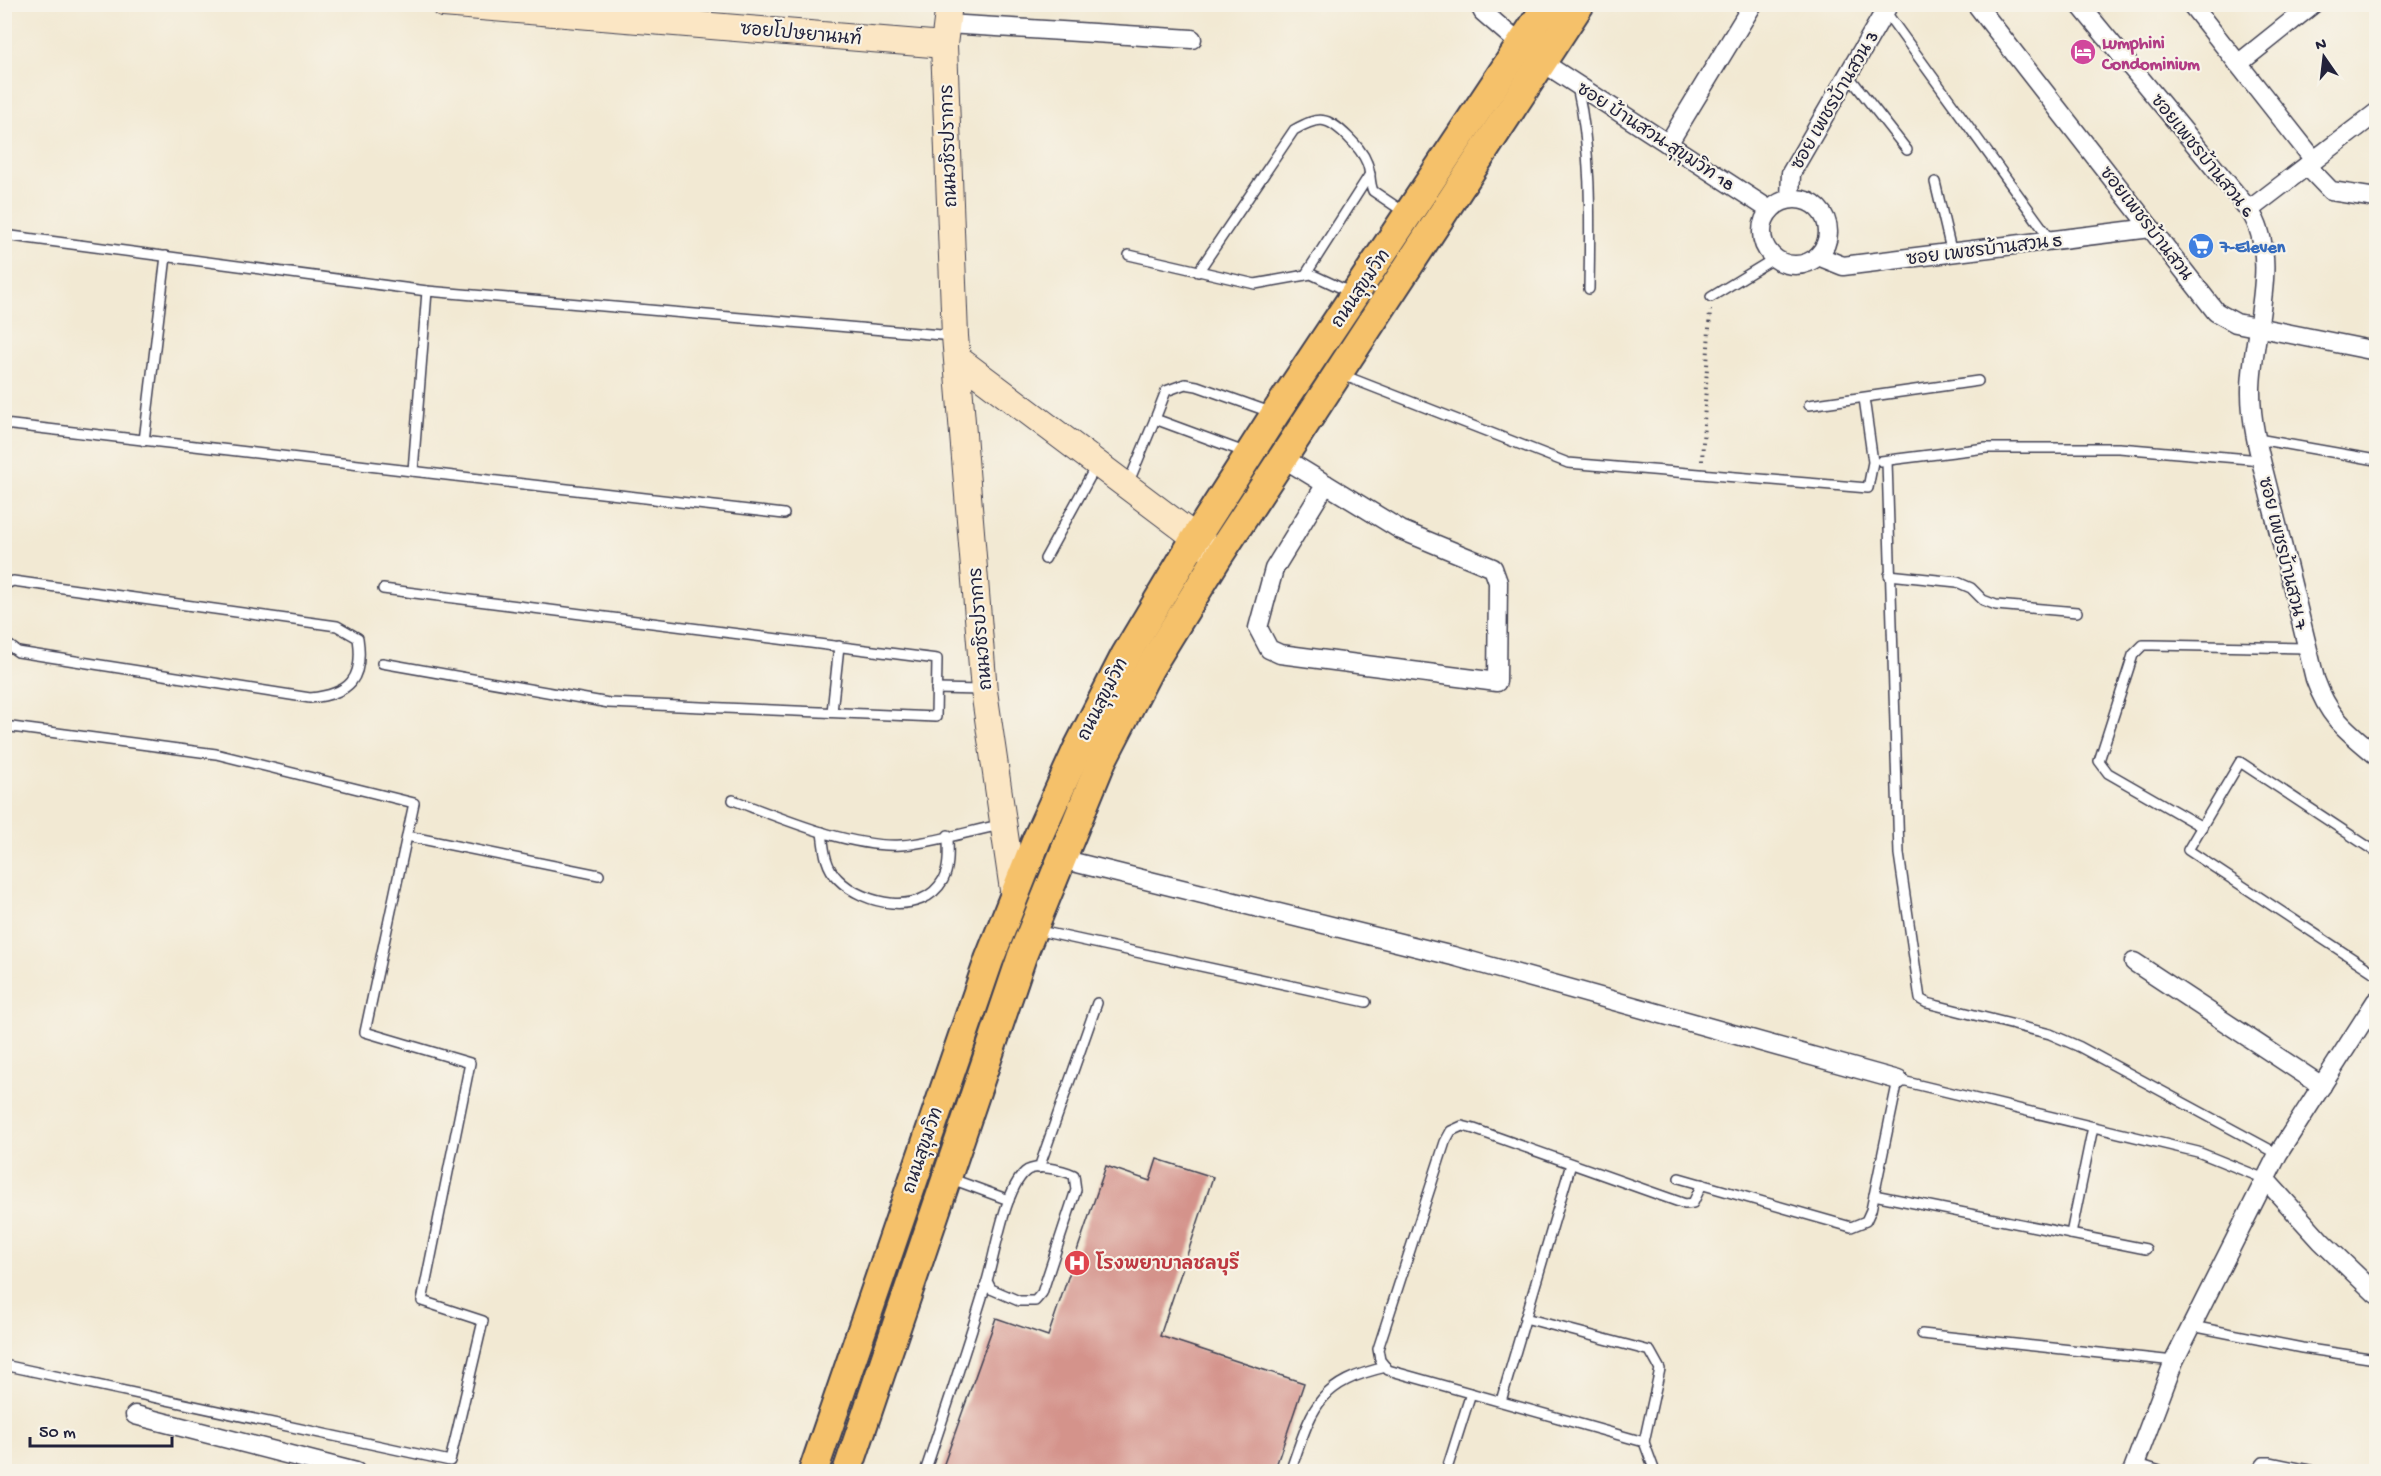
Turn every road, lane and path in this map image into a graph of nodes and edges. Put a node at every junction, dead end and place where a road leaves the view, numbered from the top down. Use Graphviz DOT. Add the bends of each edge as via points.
graph roads {
  1 [pos="443,4"];
  2 [pos="1479,4"];
  3 [pos="1548,4"];
  4 [pos="1580,4"];
  5 [pos="1754,4"];
  6 [pos="1976,4"];
  7 [pos="2079,4"];
  8 [pos="2191,4"];
  9 [pos="2313,4"];
  10 [pos="1887,8"];
  11 [pos="570,10"];
  12 [pos="947,24"];
  13 [pos="1192,39"];
  14 [pos="1524,57"];
  15 [pos="2238,64"];
  16 [pos="1848,75"];
  17 [pos="1577,86"];
  18 [pos="2376,113"];
  19 [pos="1668,144"];
  20 [pos="1907,150"];
  21 [pos="2311,163"];
  22 [pos="1370,174"];
  23 [pos="1935,182"];
  24 [pos="2376,198"];
  25 [pos="1790,199"];
  26 [pos="1770,210"];
  27 [pos="2249,210"];
  28 [pos="1408,215"];
  29 [pos="2151,228"];
  30 [pos="4,235"];
  31 [pos="2051,240"];
  32 [pos="1952,254"];
  33 [pos="1129,255"];
  34 [pos="166,256"];
  35 [pos="1818,256"];
  36 [pos="1775,258"];
  37 [pos="1198,272"];
  38 [pos="1306,274"];
  39 [pos="1589,289"];
  40 [pos="427,291"];
  41 [pos="1356,295"];
  42 [pos="1711,297"];
  43 [pos="2257,328"];
  44 [pos="957,348"];
  45 [pos="2376,351"];
  46 [pos="1339,374"];
  47 [pos="1978,381"];
  48 [pos="1864,398"];
  49 [pos="1809,405"];
  50 [pos="1275,414"];
  51 [pos="1155,419"];
  52 [pos="4,424"];
  53 [pos="2258,439"];
  54 [pos="144,441"];
  55 [pos="1249,454"];
  56 [pos="1283,458"];
  57 [pos="2261,460"];
  58 [pos="2376,460"];
  59 [pos="1887,461"];
  60 [pos="1873,462"];
  61 [pos="1098,464"];
  62 [pos="413,471"];
  63 [pos="1701,474"];
  64 [pos="1326,484"];
  65 [pos="1127,487"];
  66 [pos="784,514"];
  67 [pos="1195,539"];
  68 [pos="1219,555"];
  69 [pos="1045,559"];
  70 [pos="1889,575"];
  71 [pos="4,585"];
  72 [pos="383,589"];
  73 [pos="2077,612"];
  74 [pos="4,642"];
  75 [pos="839,646"];
  76 [pos="2307,648"];
  77 [pos="382,663"];
  78 [pos="936,689"];
  79 [pos="984,690"];
  80 [pos="832,712"];
  81 [pos="4,726"];
  82 [pos="2376,755"];
  83 [pos="732,800"];
  84 [pos="1004,825"];
  85 [pos="2202,827"];
  86 [pos="822,832"];
  87 [pos="948,835"];
  88 [pos="407,836"];
  89 [pos="2376,852"];
  90 [pos="1061,859"];
  91 [pos="599,875"];
  92 [pos="1014,897"];
  93 [pos="1033,929"];
  94 [pos="2134,962"];
  95 [pos="2376,974"];
  96 [pos="2376,1001"];
  97 [pos="1366,1002"];
  98 [pos="1097,1003"];
  99 [pos="1898,1080"];
  100 [pos="2322,1086"];
  101 [pos="2093,1127"];
  102 [pos="2278,1154"];
  103 [pos="1570,1164"];
  104 [pos="1039,1168"];
  105 [pos="947,1177"];
  106 [pos="1679,1178"];
  107 [pos="2265,1179"];
  108 [pos="1702,1184"];
  109 [pos="1874,1195"];
  110 [pos="1009,1200"];
  111 [pos="2071,1234"];
  112 [pos="2146,1249"];
  113 [pos="987,1281"];
  114 [pos="2376,1294"];
  115 [pos="1525,1318"];
  116 [pos="2192,1326"];
  117 [pos="1922,1334"];
  118 [pos="2376,1359"];
  119 [pos="2174,1361"];
  120 [pos="4,1365"];
  121 [pos="1386,1367"];
  122 [pos="1471,1393"];
  123 [pos="1501,1401"];
  124 [pos="135,1415"];
  125 [pos="1644,1442"];
  126 [pos="2134,1467"];
  127 [pos="356,1472"];
  128 [pos="813,1472"];
  129 [pos="847,1472"];
  130 [pos="926,1472"];
  131 [pos="1290,1472"];
  132 [pos="1446,1472"];
  133 [pos="1655,1472"];
  134 [pos="2163,1472"];
  135 [pos="2255,1472"];
  136 [pos="2319,1472"];
  1 -- 11 [label="street, ซอยโปษยานนท์"];
  2 -- 14 [label="street, ซอย บ้านสวน-สุขุมวิท 18"];
  3 -- 14 [label="main road, ถนนสุขุมวิท"];
  4 -- 14 [label="main road, ถนนสุขุมวิท"];
  5 -- 19 [label="street"];
  6 -- 29 [label="street, ซอยเพชรบ้านสวน"];
  7 -- 27 [label="street, ซอยเพชรบ้านสวน 6"];
  8 -- 15 [label="street"];
  9 -- 15 [label="street"];
  10 -- 16 [label="street, ซอย เพชรบ้านสวน 3"];
  10 -- 31 [label="lane"];
  11 -- 12 [label="street, ซอยโปษยานนท์"];
  12 -- 13 [label="street"];
  12 -- 44 [label="street, ถนนวชิรปราการ"];
  14 -- 17 [label="street, ซอย บ้านสวน-สุขุมวิท 18"];
  14 -- 28 [label="main road, ถนนสุขุมวิท"];
  14 -- 46 [label="main road, ถนนสุขุมวิท"];
  15 -- 21 [label="street"];
  16 -- 20 [label="lane"];
  16 -- 25 [label="street, ซอย เพชรบ้านสวน 3" via="1791,173"];
  17 -- 19 [label="street, ซอย บ้านสวน-สุขุมวิท 18"];
  17 -- 39 [label="lane" via="1584,116 1590,204"];
  18 -- 21 [label="street"];
  19 -- 26 [label="street, ซอย บ้านสวน-สุขุมวิท 18"];
  21 -- 24 [label="street" via="2331,191"];
  21 -- 27 [label="street"];
  22 -- 28 [label="lane" via="1373,191"];
  22 -- 37 [label="lane" via="1359,148 1334,123 1323,119 1301,126 1294,130"];
  22 -- 38 [label="lane"];
  23 -- 32 [label="lane"];
  25 -- 26 [label="street"];
  25 -- 35 [label="street" via="1810,202 1825,217 1828,237"];
  26 -- 36 [label="street" via="1762,230 1763,241"];
  27 -- 43 [label="street, ซอยเพชรบ้านสวน 6" via="2261,228 2266,251"];
  28 -- 41 [label="main road, ถนนสุขุมวิท"];
  29 -- 31 [label="street, ซอย เพชรบ้านสวน 5"];
  29 -- 43 [label="street, ซอยเพชรบ้านสวน" via="2216,312"];
  30 -- 34 [label="lane"];
  31 -- 32 [label="street, ซอย เพชรบ้านสวน 5"];
  32 -- 35 [label="street, ซอย เพชรบ้านสวน 5" via="1843,266"];
  33 -- 37 [label="lane"];
  34 -- 40 [label="lane"];
  34 -- 54 [label="lane"];
  35 -- 36 [label="street" via="1792,265"];
  36 -- 42 [label="lane"];
  37 -- 38 [label="lane" via="1255,284"];
  38 -- 41 [label="lane"];
  40 -- 44 [label="lane"];
  40 -- 62 [label="lane"];
  41 -- 50 [label="main road, ถนนสุขุมวิท"];
  42 -- 63 [label="path"];
  43 -- 45 [label="street, ซอยเพชรบ้านสวน"];
  43 -- 53 [label="street, ซอย เพชรบ้านสวน 7" via="2251,397"];
  44 -- 61 [label="street"];
  44 -- 79 [label="street, ถนนวชิรปราการ"];
  46 -- 56 [label="main road, ถนนสุขุมวิท"];
  46 -- 63 [label="lane" via="1568,463"];
  47 -- 48 [label="lane"];
  48 -- 49 [label="lane"];
  48 -- 60 [label="lane"];
  50 -- 51 [label="lane" via="1185,384 1166,391"];
  50 -- 55 [label="main road, ถนนสุขุมวิท"];
  51 -- 55 [label="lane"];
  51 -- 65 [label="lane"];
  52 -- 54 [label="lane"];
  53 -- 57 [label="street, ซอย เพชรบ้านสวน 7"];
  53 -- 58 [label="lane"];
  54 -- 62 [label="lane"];
  55 -- 67 [label="main road, ถนนสุขุมวิท"];
  56 -- 64 [label="street"];
  56 -- 68 [label="main road, ถนนสุขุมวิท"];
  57 -- 59 [label="lane" via="2120,448 1986,448"];
  57 -- 76 [label="street, ซอย เพชรบ้านสวน 7"];
  59 -- 60 [label="lane"];
  59 -- 70 [label="lane"];
  60 -- 63 [label="lane" via="1868,488"];
  61 -- 65 [label="street"];
  61 -- 69 [label="lane"];
  62 -- 66 [label="lane"];
  64 -- 64 [label="street" via="1274,569 1258,628 1269,649 1280,654 1497,682 1498,582 1493,568 1401,530"];
  65 -- 67 [label="street"];
  67 -- 68 [label="street"];
  67 -- 92 [label="main road, ถนนสุขุมวิท" via="1125,656 1077,748"];
  68 -- 90 [label="main road, ถนนสุขุมวิท" via="1149,669 1102,759"];
  70 -- 73 [label="lane" via="1956,582 1996,605"];
  70 -- 102 [label="lane" via="1899,854 1920,999 2050,1034"];
  71 -- 74 [label="lane" via="13,581 337,626 358,639 361,658 353,682 333,696 310,698 18,651"];
  72 -- 75 [label="lane"];
  75 -- 78 [label="lane" via="937,659"];
  75 -- 80 [label="lane"];
  76 -- 82 [label="street, ซอย เพชรบ้านสวน 7" via="2324,705 2343,728"];
  76 -- 85 [label="lane" via="2143,645 2133,655 2099,761 2108,773"];
  77 -- 80 [label="lane" via="609,703"];
  78 -- 79 [label="lane"];
  78 -- 80 [label="lane" via="936,717"];
  79 -- 84 [label="street, ถนนวชิรปราการ"];
  81 -- 88 [label="lane" via="216,754 414,803"];
  83 -- 86 [label="lane"];
  84 -- 87 [label="lane"];
  84 -- 92 [label="street, ถนนวชิรปราการ"];
  85 -- 89 [label="lane" via="2240,762"];
  85 -- 95 [label="lane" via="2188,850"];
  86 -- 87 [label="lane" via="890,845"];
  86 -- 87 [label="lane" via="829,867 838,880 889,904 905,904 935,890 944,879 948,863"];
  88 -- 91 [label="lane"];
  88 -- 120 [label="lane" via="364,1032 470,1063 422,1302 483,1321 450,1461"];
  90 -- 93 [label="main road, ถนนสุขุมวิท"];
  90 -- 99 [label="street" via="1453,956"];
  92 -- 128 [label="main road, ถนนสุขุมวิท" via="948,1076"];
  93 -- 97 [label="lane"];
  93 -- 105 [label="main road, ถนนสุขุมวิท"];
  94 -- 100 [label="street"];
  96 -- 100 [label="street"];
  98 -- 104 [label="lane"];
  99 -- 101 [label="lane"];
  99 -- 109 [label="lane"];
  100 -- 102 [label="street"];
  101 -- 107 [label="lane" via="2198,1152"];
  101 -- 111 [label="lane"];
  102 -- 107 [label="street"];
  103 -- 108 [label="lane" via="1685,1204 1693,1203"];
  103 -- 115 [label="lane"];
  103 -- 121 [label="lane" via="1462,1126 1451,1131 1378,1349"];
  104 -- 110 [label="lane" via="1025,1172"];
  104 -- 113 [label="lane" via="1066,1171 1074,1175 1077,1183 1042,1293 1035,1301 1019,1301 991,1289"];
  105 -- 110 [label="lane"];
  105 -- 129 [label="main road, ถนนสุขุมวิท"];
  106 -- 108 [label="lane"];
  107 -- 114 [label="street"];
  107 -- 116 [label="street"];
  108 -- 109 [label="lane" via="1851,1227 1866,1221"];
  109 -- 111 [label="lane"];
  110 -- 113 [label="lane"];
  111 -- 112 [label="lane"];
  113 -- 130 [label="lane"];
  115 -- 123 [label="lane"];
  115 -- 125 [label="lane" via="1650,1351 1660,1369"];
  116 -- 118 [label="lane"];
  116 -- 119 [label="street"];
  117 -- 119 [label="lane"];
  119 -- 126 [label="street"];
  121 -- 122 [label="lane"];
  121 -- 131 [label="lane" via="1363,1372 1324,1395 1313,1408"];
  122 -- 123 [label="lane"];
  122 -- 132 [label="lane"];
  123 -- 125 [label="lane"];
  124 -- 127 [label="street"];
  125 -- 133 [label="lane"];
  126 -- 134 [label="lane"];
  135 -- 136 [label="lane" via="2259,1465 2270,1462"];
}
